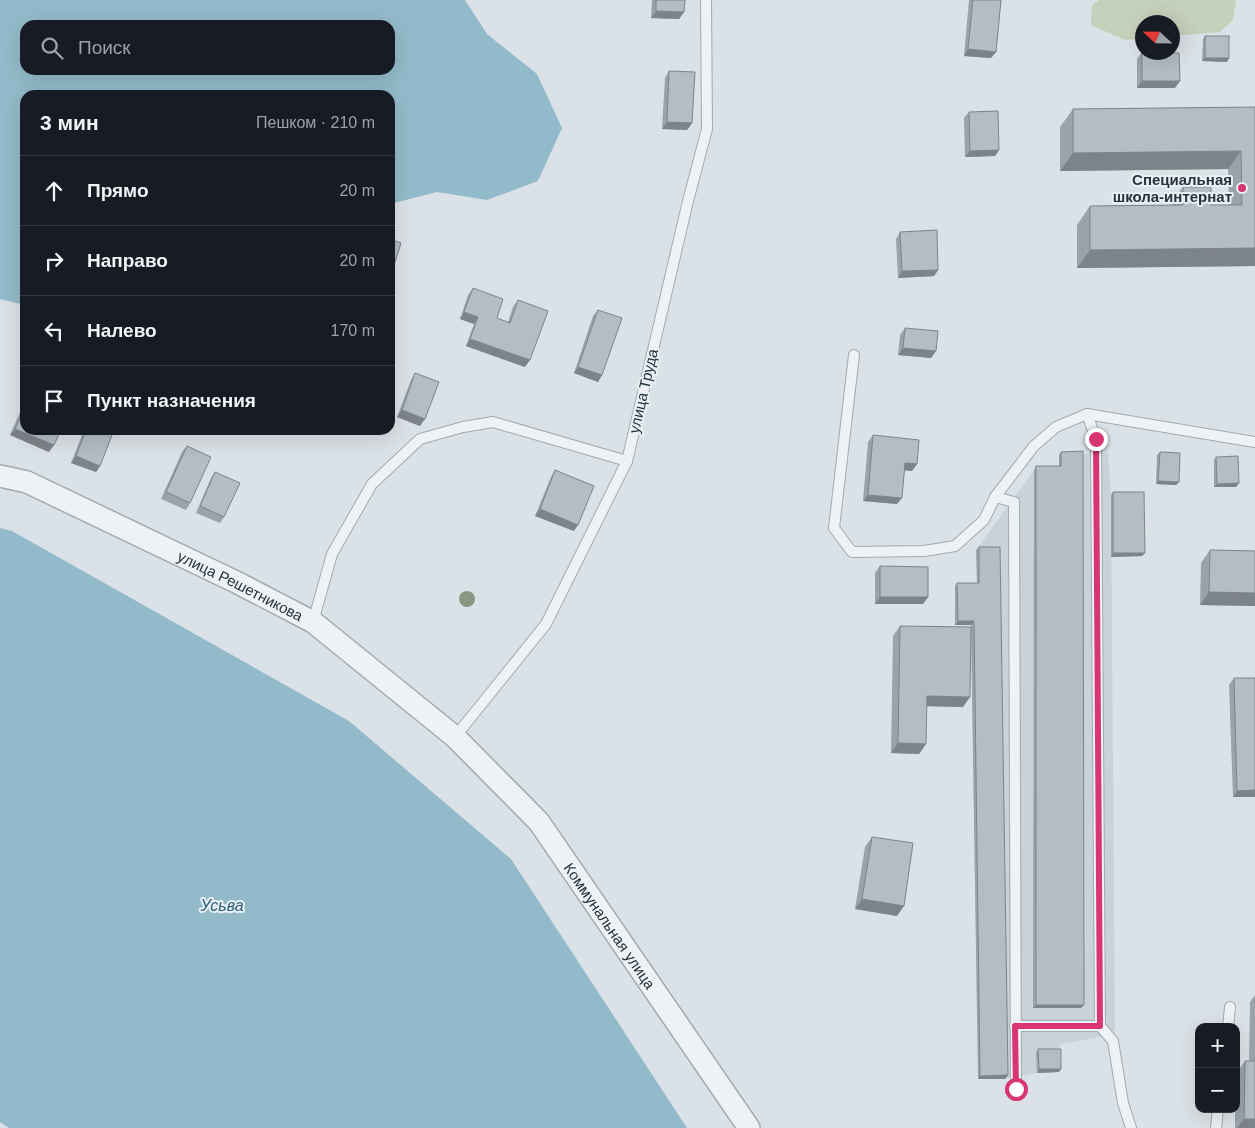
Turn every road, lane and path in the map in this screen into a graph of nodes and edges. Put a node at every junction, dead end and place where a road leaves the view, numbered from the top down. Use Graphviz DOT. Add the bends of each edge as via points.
graph roads {
  1 [pos="706,0"];
  2 [pos="854,355"];
  3 [pos="1088,414"];
  4 [pos="1255,442"];
  5 [pos="627,461"];
  6 [pos="0,476"];
  7 [pos="995,497"];
  8 [pos="312,622"];
  9 [pos="456,737"];
  10 [pos="1230,1007"];
  11 [pos="1228,1023"];
  12 [pos="1015,1026"];
  13 [pos="1100,1026"];
  14 [pos="1016,1089"];
  15 [pos="1218,1113"];
  16 [pos="749,1128"];
  17 [pos="1131,1128"];
  18 [pos="1216,1128"];
  1 -- 5 [label="lane, улица Труда" via="707,129"];
  2 -- 7 [label="lane" via="834,528 852,552 924,551 955,546 984,520"];
  3 -- 4 [label="lane"];
  3 -- 7 [label="lane" via="1056,427 1034,446"];
  3 -- 13 [label="lane" via="1096,439"];
  5 -- 8 [label="lane" via="493,422 420,439 372,484 332,554"];
  5 -- 9 [label="lane, улица Труда" via="546,624"];
  6 -- 8 [label="street, улица Решетникова" via="27,482"];
  7 -- 12 [label="lane" via="1014,502"];
  8 -- 9 [label="street, улица Решетникова"];
  9 -- 16 [label="street, Коммунальная улица" via="539,822"];
  10 -- 11 [label="lane"];
  12 -- 13 [label="lane"];
  12 -- 14 [label="lane"];
  13 -- 17 [label="lane" via="1113,1041 1123,1103"];
  15 -- 18 [label="lane"];
}
